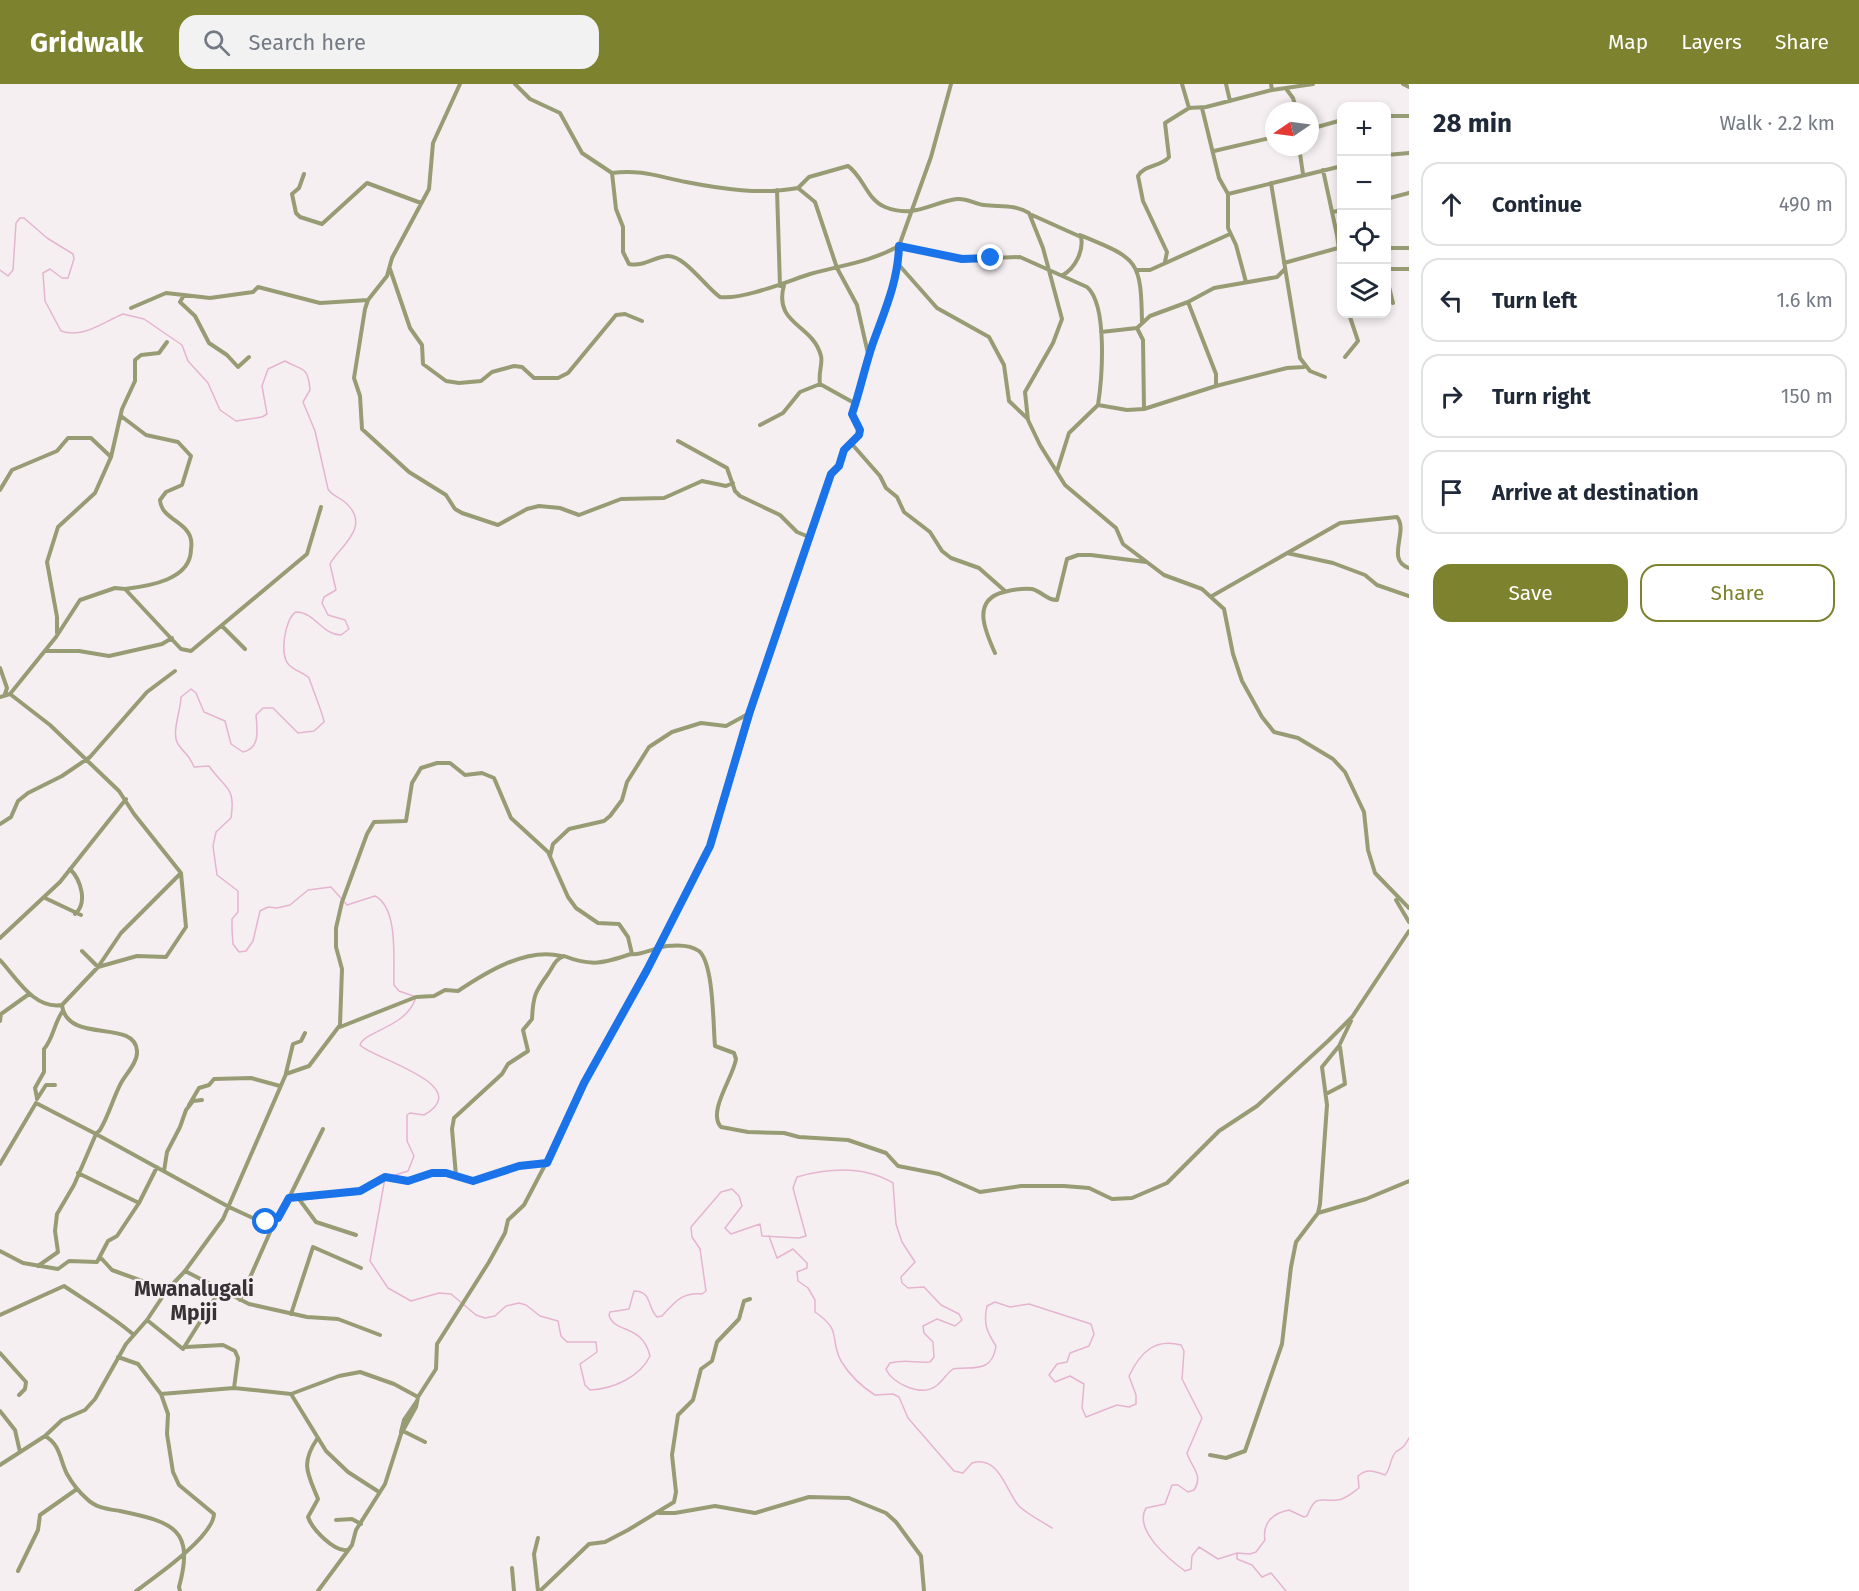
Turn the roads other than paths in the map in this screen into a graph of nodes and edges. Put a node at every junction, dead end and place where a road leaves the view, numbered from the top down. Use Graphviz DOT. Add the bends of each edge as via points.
graph roads {
  1 [pos="460,84"];
  2 [pos="515,84"];
  3 [pos="951,84"];
  4 [pos="1182,84"];
  5 [pos="1226,84"];
  6 [pos="1271,84"];
  7 [pos="1312,84"];
  8 [pos="1403,84"];
  9 [pos="1409,87"];
  10 [pos="1286,89"];
  11 [pos="1272,90"];
  12 [pos="1230,101"];
  13 [pos="1294,102"];
  14 [pos="1189,108"];
  15 [pos="1202,108"];
  16 [pos="1391,116"];
  17 [pos="1409,116"];
  18 [pos="1337,121"];
  19 [pos="1319,126"];
  20 [pos="1265,139"];
  21 [pos="1408,151"];
  22 [pos="1214,152"];
  23 [pos="1391,154"];
  24 [pos="1300,156"];
  25 [pos="1337,167"];
  26 [pos="1323,170"];
  27 [pos="612,173"];
  28 [pos="304,174"];
  29 [pos="1303,174"];
  30 [pos="1270,183"];
  31 [pos="798,188"];
  32 [pos="777,190"];
  33 [pos="1409,193"];
  34 [pos="1228,194"];
  35 [pos="1391,198"];
  36 [pos="421,203"];
  37 [pos="913,210"];
  38 [pos="1337,211"];
  39 [pos="1333,212"];
  40 [pos="1031,214"];
  41 [pos="1337,228"];
  42 [pos="1230,234"];
  43 [pos="1080,235"];
  44 [pos="899,246"];
  45 [pos="1391,248"];
  46 [pos="1409,248"];
  47 [pos="1337,249"];
  48 [pos="1165,262"];
  49 [pos="899,264"];
  50 [pos="1285,266"];
  51 [pos="1046,267"];
  52 [pos="837,268"];
  53 [pos="390,269"];
  54 [pos="1391,269"];
  55 [pos="1409,269"];
  56 [pos="1071,270"];
  57 [pos="1137,270"];
  58 [pos="1063,275"];
  59 [pos="1277,277"];
  60 [pos="1073,279"];
  61 [pos="1246,282"];
  62 [pos="1287,282"];
  63 [pos="782,285"];
  64 [pos="185,295"];
  65 [pos="1391,295"];
  66 [pos="368,300"];
  67 [pos="1188,302"];
  68 [pos="1393,303"];
  69 [pos="131,308"];
  70 [pos="1350,318"];
  71 [pos="642,321"];
  72 [pos="1142,323"];
  73 [pos="1137,328"];
  74 [pos="1101,332"];
  75 [pos="167,342"];
  76 [pos="249,357"];
  77 [pos="1345,357"];
  78 [pos="869,359"];
  79 [pos="1304,367"];
  80 [pos="1325,377"];
  81 [pos="820,384"];
  82 [pos="1216,386"];
  83 [pos="856,404"];
  84 [pos="1098,405"];
  85 [pos="1144,409"];
  86 [pos="121,415"];
  87 [pos="1028,420"];
  88 [pos="760,425"];
  89 [pos="678,441"];
  90 [pos="851,443"];
  91 [pos="111,457"];
  92 [pos="1056,471"];
  93 [pos="733,483"];
  94 [pos="0,490"];
  95 [pos="321,507"];
  96 [pos="809,537"];
  97 [pos="1287,552"];
  98 [pos="1147,562"];
  99 [pos="1409,568"];
  100 [pos="125,589"];
  101 [pos="1005,591"];
  102 [pos="1212,596"];
  103 [pos="1409,596"];
  104 [pos="222,626"];
  105 [pos="56,637"];
  106 [pos="171,638"];
  107 [pos="245,650"];
  108 [pos="45,651"];
  109 [pos="995,653"];
  110 [pos="0,668"];
  111 [pos="175,671"];
  112 [pos="8,694"];
  113 [pos="0,697"];
  114 [pos="749,714"];
  115 [pos="85,760"];
  116 [pos="126,799"];
  117 [pos="0,824"];
  118 [pos="550,856"];
  119 [pos="70,869"];
  120 [pos="181,873"];
  121 [pos="1395,896"];
  122 [pos="45,898"];
  123 [pos="1409,909"];
  124 [pos="75,914"];
  125 [pos="81,915"];
  126 [pos="1409,922"];
  127 [pos="1409,931"];
  128 [pos="0,938"];
  129 [pos="656,949"];
  130 [pos="81,951"];
  131 [pos="631,954"];
  132 [pos="561,957"];
  133 [pos="0,960"];
  134 [pos="99,967"];
  135 [pos="29,994"];
  136 [pos="62,1005"];
  137 [pos="63,1012"];
  138 [pos="1352,1017"];
  139 [pos="0,1021"];
  140 [pos="339,1027"];
  141 [pos="305,1033"];
  142 [pos="1339,1046"];
  143 [pos="286,1074"];
  144 [pos="55,1085"];
  145 [pos="280,1086"];
  146 [pos="1326,1094"];
  147 [pos="36,1100"];
  148 [pos="202,1100"];
  149 [pos="189,1104"];
  150 [pos="323,1129"];
  151 [pos="96,1134"];
  152 [pos="547,1163"];
  153 [pos="0,1164"];
  154 [pos="157,1167"];
  155 [pos="164,1171"];
  156 [pos="78,1173"];
  157 [pos="456,1176"];
  158 [pos="1409,1181"];
  159 [pos="289,1198"];
  160 [pos="299,1198"];
  161 [pos="139,1203"];
  162 [pos="229,1207"];
  163 [pos="1318,1213"];
  164 [pos="275,1220"];
  165 [pos="356,1235"];
  166 [pos="0,1251"];
  167 [pos="101,1258"];
  168 [pos="38,1266"];
  169 [pos="361,1268"];
  170 [pos="184,1271"];
  171 [pos="166,1290"];
  172 [pos="220,1290"];
  173 [pos="750,1299"];
  174 [pos="240,1300"];
  175 [pos="291,1314"];
  176 [pos="0,1315"];
  177 [pos="147,1320"];
  178 [pos="134,1335"];
  179 [pos="380,1335"];
  180 [pos="186,1347"];
  181 [pos="0,1353"];
  182 [pos="118,1357"];
  183 [pos="234,1388"];
  184 [pos="161,1394"];
  185 [pos="291,1394"];
  186 [pos="19,1395"];
  187 [pos="418,1399"];
  188 [pos="0,1411"];
  189 [pos="402,1432"];
  190 [pos="45,1436"];
  191 [pos="317,1439"];
  192 [pos="426,1442"];
  193 [pos="20,1453"];
  194 [pos="1210,1455"];
  195 [pos="0,1465"];
  196 [pos="77,1489"];
  197 [pos="379,1492"];
  198 [pos="658,1512"];
  199 [pos="336,1520"];
  200 [pos="361,1524"];
  201 [pos="538,1538"];
  202 [pos="348,1550"];
  203 [pos="185,1554"];
  204 [pos="512,1568"];
  205 [pos="18,1571"];
  206 [pos="136,1591"];
  207 [pos="180,1591"];
  208 [pos="318,1591"];
  209 [pos="514,1591"];
  210 [pos="539,1591"];
  211 [pos="924,1591"];
  1 -- 36 [label="street" via="433,143 430,183"];
  2 -- 27 [label="street" via="533,101 560,113 582,153"];
  3 -- 37 [label="street"];
  4 -- 14 [label="street"];
  5 -- 12 [label="street"];
  6 -- 11 [label="street"];
  7 -- 10 [label="street"];
  8 -- 9 [label="street"];
  10 -- 11 [label="street"];
  10 -- 13 [label="street"];
  11 -- 12 [label="street"];
  12 -- 15 [label="street"];
  14 -- 15 [label="street"];
  14 -- 48 [label="street" via="1165,123 1168,160 1138,176 1143,201 1167,252"];
  15 -- 22 [label="street"];
  16 -- 17 [label="street"];
  18 -- 19 [label="street"];
  20 -- 22 [label="street"];
  21 -- 23 [label="street"];
  22 -- 34 [label="street" via="1219,178"];
  24 -- 29 [label="street"];
  25 -- 26 [label="street"];
  26 -- 29 [label="street"];
  26 -- 39 [label="street"];
  27 -- 32 [label="street" via="636,171 729,189"];
  27 -- 63 [label="street" via="616,209 623,227 623,252 629,264 673,257 701,277 716,294 725,297"];
  28 -- 36 [label="street" via="292,194 296,213 317,224 322,224 367,183"];
  29 -- 30 [label="street"];
  30 -- 34 [label="street"];
  30 -- 50 [label="street"];
  31 -- 32 [label="street"];
  31 -- 37 [label="street" via="809,177 848,166 880,205"];
  31 -- 52 [label="street" via="815,202"];
  32 -- 63 [label="street"];
  33 -- 35 [label="street"];
  34 -- 42 [label="street"];
  36 -- 53 [label="street"];
  37 -- 40 [label="street" via="966,199 985,205 1016,206"];
  37 -- 44 [label="street"];
  38 -- 39 [label="street"];
  39 -- 41 [label="street"];
  40 -- 43 [label="street"];
  40 -- 51 [label="street"];
  42 -- 48 [label="street"];
  42 -- 61 [label="street"];
  43 -- 56 [label="street" via="1082,244"];
  43 -- 57 [label="street" via="1122,254"];
  44 -- 49 [label="street"];
  44 -- 51 [label="street" via="962,259 1020,257"];
  44 -- 52 [label="street" via="875,258"];
  45 -- 46 [label="street"];
  47 -- 50 [label="street"];
  48 -- 57 [label="street" via="1146,271"];
  49 -- 78 [label="street"];
  49 -- 87 [label="street" via="937,308 989,337 1004,365 1009,401"];
  50 -- 59 [label="street"];
  50 -- 62 [label="street"];
  51 -- 58 [label="street"];
  51 -- 87 [label="street" via="1062,319 1025,392"];
  52 -- 63 [label="street"];
  52 -- 78 [label="street" via="857,305"];
  53 -- 66 [label="street"];
  53 -- 71 [label="street" via="410,327 422,345 423,364 449,382 475,383 492,372 514,366 534,378 558,378 573,369 616,315"];
  54 -- 55 [label="street"];
  56 -- 58 [label="street"];
  56 -- 60 [label="street"];
  57 -- 72 [label="street" via="1142,287"];
  58 -- 60 [label="street"];
  59 -- 61 [label="street"];
  59 -- 62 [label="street"];
  60 -- 74 [label="street" via="1094,296"];
  61 -- 67 [label="street" via="1214,288"];
  62 -- 79 [label="street"];
  63 -- 81 [label="street" via="784,312 810,338 821,356"];
  64 -- 66 [label="street" via="219,298 253,292 258,287 320,303"];
  64 -- 69 [label="street" via="166,293"];
  64 -- 76 [label="street" via="180,302 195,316 209,343 238,367"];
  65 -- 68 [label="street"];
  66 -- 93 [label="street" via="354,378 360,396 361,427 409,472 446,495 455,510 498,525 532,507 560,508 579,515 621,499 664,498 702,481 726,486"];
  67 -- 72 [label="street" via="1150,316"];
  67 -- 82 [label="street" via="1216,374"];
  70 -- 77 [label="street" via="1358,341"];
  72 -- 73 [label="street"];
  73 -- 74 [label="street"];
  73 -- 85 [label="street" via="1143,340"];
  74 -- 84 [label="street"];
  75 -- 86 [label="street" via="159,353 141,355 135,360 135,381"];
  78 -- 83 [label="street"];
  79 -- 80 [label="street"];
  79 -- 82 [label="street"];
  81 -- 83 [label="street"];
  81 -- 88 [label="street" via="800,392 783,413"];
  82 -- 85 [label="street"];
  83 -- 90 [label="street" via="853,418 860,430"];
  84 -- 85 [label="street"];
  84 -- 92 [label="street" via="1069,434"];
  86 -- 91 [label="street"];
  86 -- 100 [label="street" via="146,435 178,442 190,456 182,485 166,492 160,500 167,514 189,533 192,550 188,562 166,580"];
  87 -- 92 [label="street"];
  89 -- 93 [label="street" via="728,468"];
  90 -- 96 [label="street" via="831,474"];
  90 -- 101 [label="street" via="897,497 904,512 930,532 942,550 951,558 979,568"];
  91 -- 94 [label="street" via="91,438 68,438 60,449 12,470"];
  91 -- 105 [label="street" via="95,493 57,530 48,562 57,616"];
  92 -- 98 [label="street" via="1074,495 1116,528 1123,544"];
  93 -- 96 [label="street" via="740,496 780,515 797,532"];
  95 -- 104 [label="street" via="308,554"];
  96 -- 114 [label="street"];
  97 -- 99 [label="street" via="1345,522 1397,517 1401,525 1399,559"];
  97 -- 102 [label="street"];
  97 -- 103 [label="street" via="1333,563"];
  98 -- 101 [label="street" via="1078,555 1067,559 1057,600 1030,589"];
  98 -- 102 [label="street" via="1164,575"];
  100 -- 105 [label="street" via="115,588 80,600"];
  100 -- 106 [label="street"];
  101 -- 109 [label="street" via="987,600 983,610 983,623"];
  102 -- 121 [label="street" via="1224,609 1242,681 1262,717 1274,732 1298,738 1333,759 1345,772 1364,813 1370,862"];
  104 -- 106 [label="street" via="191,651"];
  104 -- 107 [label="street"];
  105 -- 108 [label="street"];
  106 -- 108 [label="street" via="109,656"];
  108 -- 112 [label="street"];
  110 -- 112 [label="street"];
  111 -- 115 [label="street" via="147,692"];
  112 -- 113 [label="street"];
  112 -- 115 [label="street" via="50,725"];
  114 -- 118 [label="street" via="726,726 702,723 672,732 649,747 610,816 569,829 553,844"];
  114 -- 129 [label="street" via="710,846"];
  115 -- 116 [label="street"];
  115 -- 117 [label="street" via="28,793"];
  116 -- 119 [label="street"];
  116 -- 120 [label="street"];
  118 -- 131 [label="street" via="571,902 598,923 619,924 628,937"];
  118 -- 140 [label="street" via="513,821 494,778 482,773 465,775 450,763 422,768 412,783 405,821 372,824 342,902 336,928 342,969"];
  119 -- 122 [label="street"];
  119 -- 124 [label="street" via="78,879 83,899"];
  120 -- 134 [label="street" via="115,940"];
  120 -- 134 [label="street" via="186,927 171,952 164,959 147,955"];
  121 -- 123 [label="street"];
  121 -- 126 [label="street"];
  122 -- 124 [label="street"];
  122 -- 128 [label="street"];
  124 -- 125 [label="street"];
  127 -- 138 [label="street"];
  129 -- 131 [label="street"];
  129 -- 138 [label="street" via="694,948 705,959 715,1046 734,1053 736,1059 716,1109 721,1127 848,1140 886,1153 898,1166 939,1174 980,1192 1021,1186 1064,1186 1089,1188 1120,1200 1157,1188 1175,1176 1226,1125 1257,1106"];
  129 -- 152 [label="street" via="584,1083"];
  130 -- 134 [label="street"];
  131 -- 132 [label="street" via="594,964"];
  132 -- 140 [label="street" via="540,956 510,963 458,991 416,997"];
  132 -- 157 [label="street" via="536,990 532,1019 523,1030 528,1051 508,1064 454,1118"];
  133 -- 135 [label="street"];
  134 -- 136 [label="street"];
  135 -- 136 [label="street" via="42,1003"];
  135 -- 139 [label="street" via="1,1014"];
  136 -- 137 [label="street"];
  137 -- 147 [label="street" via="44,1049 44,1072 35,1088"];
  137 -- 151 [label="street" via="77,1025 124,1035 137,1050"];
  138 -- 142 [label="street"];
  140 -- 143 [label="street" via="309,1066"];
  141 -- 143 [label="street" via="292,1045"];
  142 -- 146 [label="street" via="1322,1067"];
  142 -- 146 [label="street" via="1345,1084"];
  143 -- 145 [label="street"];
  144 -- 147 [label="street" via="46,1085"];
  145 -- 149 [label="street" via="251,1078 215,1079 200,1088"];
  145 -- 162 [label="street"];
  146 -- 163 [label="street"];
  147 -- 151 [label="street"];
  147 -- 153 [label="street"];
  148 -- 149 [label="street"];
  149 -- 155 [label="street" via="167,1152"];
  150 -- 159 [label="street"];
  151 -- 154 [label="street"];
  151 -- 156 [label="street"];
  152 -- 157 [label="street" via="519,1166 473,1181"];
  152 -- 187 [label="street" via="524,1205 508,1220 489,1262 443,1334 436,1349 436,1368"];
  154 -- 155 [label="street"];
  154 -- 161 [label="street"];
  155 -- 162 [label="street"];
  156 -- 161 [label="street"];
  156 -- 168 [label="street" via="57,1214 58,1252"];
  157 -- 160 [label="street" via="432,1173 403,1182 385,1177 360,1191"];
  158 -- 163 [label="street"];
  159 -- 160 [label="street"];
  159 -- 164 [label="street"];
  160 -- 165 [label="street" via="316,1222"];
  161 -- 167 [label="street" via="117,1236 108,1241"];
  162 -- 164 [label="street" via="266,1222"];
  162 -- 170 [label="street"];
  163 -- 194 [label="street" via="1296,1242 1284,1337 1250,1440 1245,1451 1233,1457"];
  164 -- 174 [label="street"];
  166 -- 168 [label="street" via="12,1259"];
  167 -- 168 [label="street" via="91,1264 69,1261 58,1269"];
  167 -- 171 [label="street" via="112,1270"];
  169 -- 175 [label="street" via="313,1247"];
  170 -- 171 [label="street"];
  170 -- 172 [label="street"];
  171 -- 177 [label="street"];
  172 -- 174 [label="street"];
  172 -- 180 [label="street"];
  173 -- 198 [label="street" via="745,1300 735,1324 717,1342 712,1361 700,1372 693,1400 678,1415 671,1469 676,1498"];
  174 -- 175 [label="street"];
  175 -- 179 [label="street" via="338,1319"];
  176 -- 178 [label="street" via="64,1286"];
  177 -- 178 [label="street"];
  177 -- 180 [label="street" via="180,1348"];
  178 -- 182 [label="street"];
  180 -- 183 [label="street" via="223,1345 235,1351 238,1358"];
  181 -- 186 [label="street" via="26,1382"];
  182 -- 184 [label="street" via="138,1364"];
  182 -- 190 [label="street" via="104,1386 85,1410 62,1420"];
  183 -- 184 [label="street"];
  183 -- 185 [label="street"];
  184 -- 203 [label="street" via="168,1414 170,1457 179,1485 214,1514 210,1526"];
  185 -- 187 [label="street" via="360,1372 394,1384"];
  185 -- 191 [label="street"];
  187 -- 189 [label="street" via="404,1420"];
  188 -- 193 [label="street" via="15,1430"];
  189 -- 192 [label="street"];
  189 -- 197 [label="street"];
  190 -- 193 [label="street"];
  190 -- 196 [label="street" via="54,1442"];
  191 -- 197 [label="street" via="337,1463"];
  191 -- 202 [label="street" via="308,1456 307,1475 318,1499 308,1517 313,1527 337,1549"];
  193 -- 195 [label="street"];
  196 -- 203 [label="street" via="96,1506 140,1515 168,1526 182,1538"];
  196 -- 205 [label="street" via="40,1515 38,1530"];
  197 -- 200 [label="street"];
  198 -- 210 [label="street" via="605,1542 589,1544"];
  198 -- 211 [label="street" via="715,1506 755,1513 809,1497 849,1498 886,1513 896,1522 921,1557"];
  199 -- 200 [label="street" via="352,1519"];
  200 -- 202 [label="street"];
  201 -- 210 [label="street" via="534,1554"];
  202 -- 208 [label="street"];
  203 -- 206 [label="street"];
  203 -- 207 [label="street"];
  204 -- 209 [label="street"];
}
